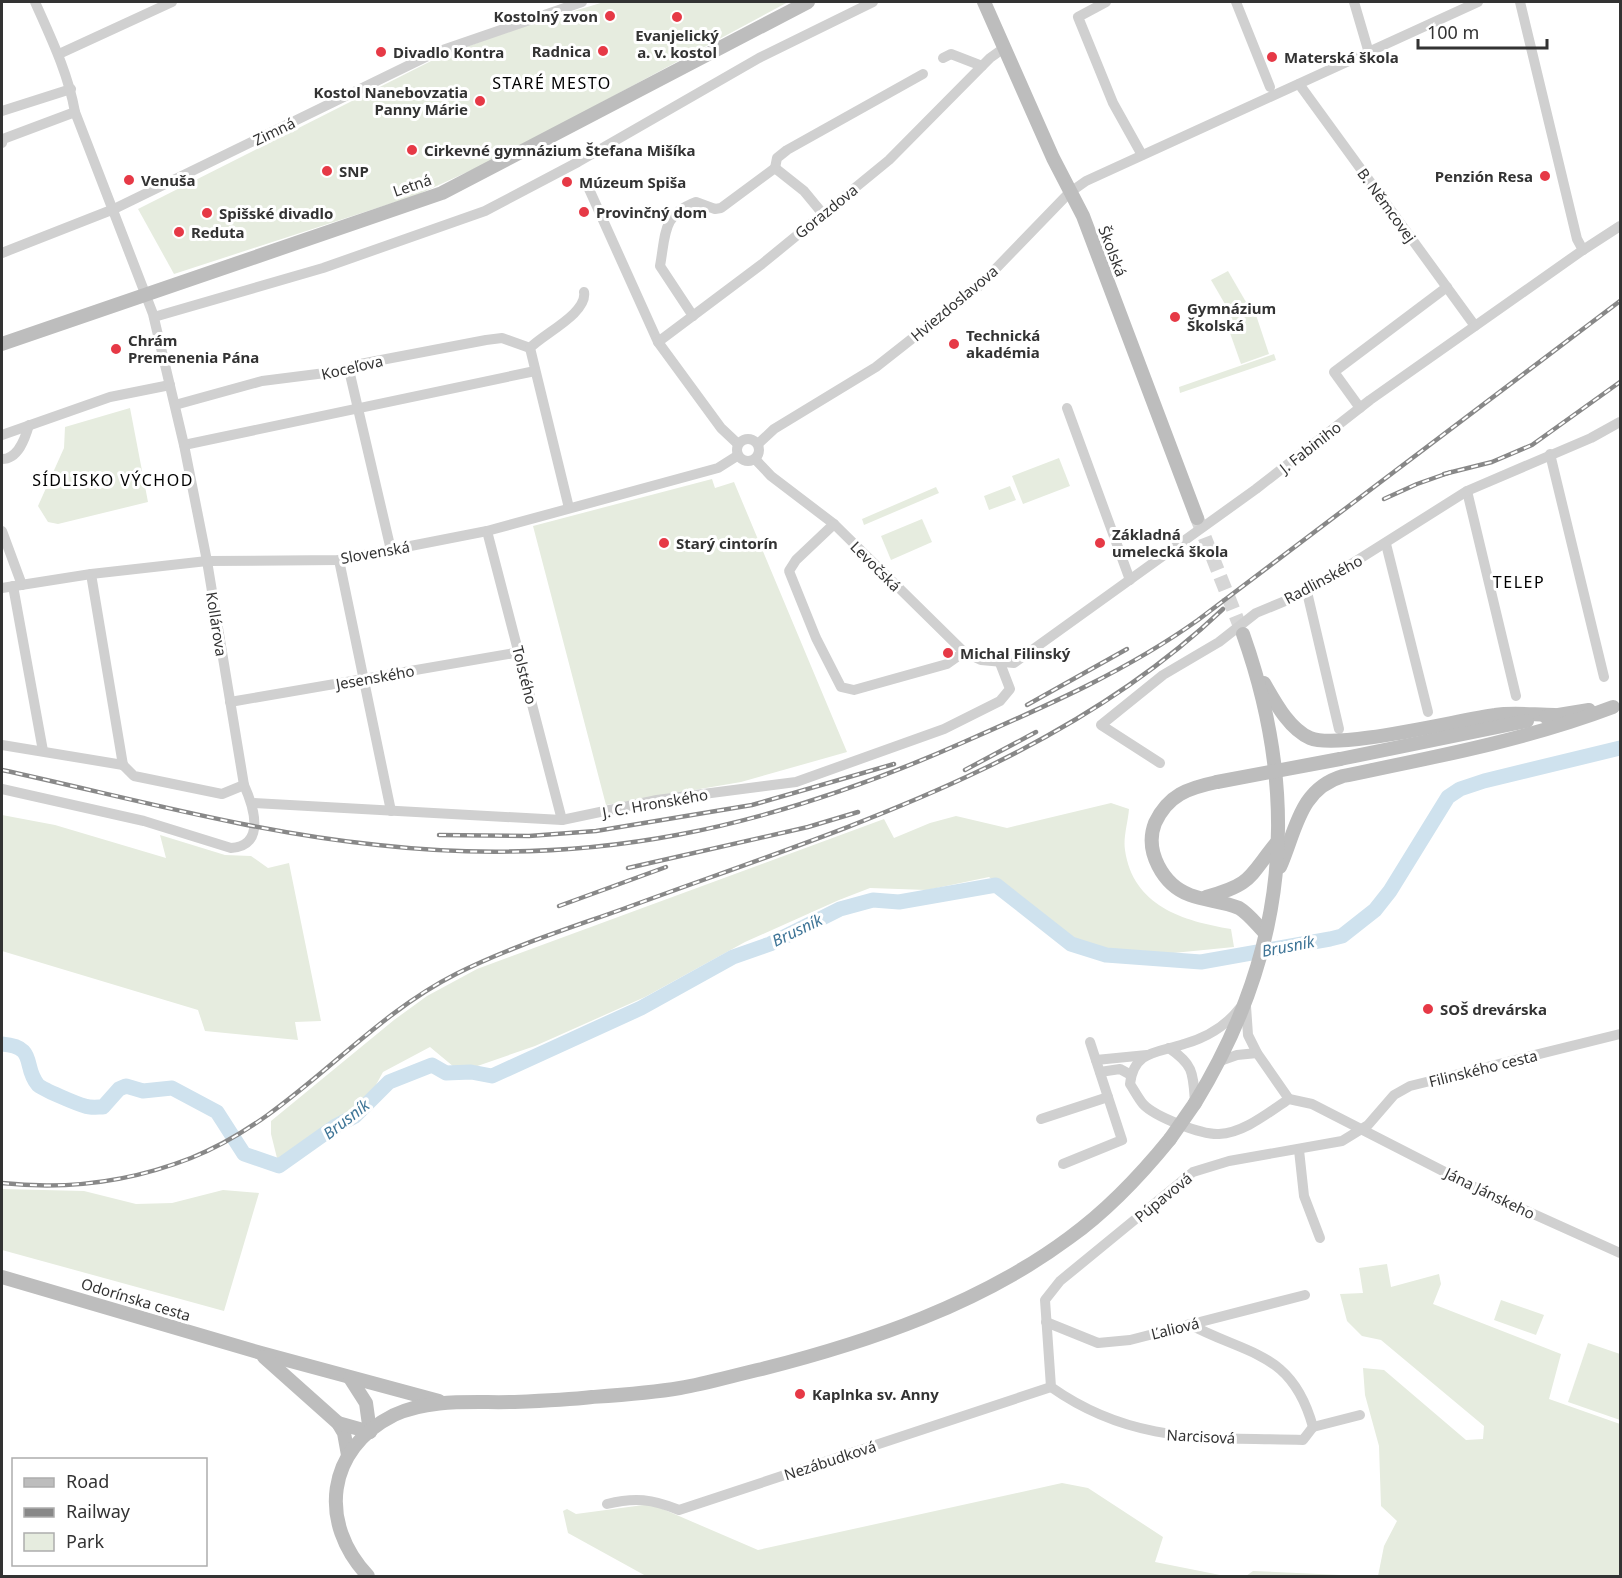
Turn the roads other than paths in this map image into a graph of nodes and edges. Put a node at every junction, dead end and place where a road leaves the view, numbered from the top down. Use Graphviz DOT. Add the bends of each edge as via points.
graph roads {
  1 [pos="35,2"];
  2 [pos="172,2"];
  3 [pos="582,2"];
  4 [pos="808,2"];
  5 [pos="873,2"];
  6 [pos="984,2"];
  7 [pos="1106,2"];
  8 [pos="1236,2"];
  9 [pos="1354,2"];
  10 [pos="1479,2"];
  11 [pos="1520,2"];
  12 [pos="1004,48"];
  13 [pos="1369,53"];
  14 [pos="59,54"];
  15 [pos="942,58"];
  16 [pos="982,66"];
  17 [pos="923,74"];
  18 [pos="1299,84"];
  19 [pos="1270,87"];
  20 [pos="71,89"];
  21 [pos="2,111"];
  22 [pos="75,112"];
  23 [pos="2,143"];
  24 [pos="1142,155"];
  25 [pos="776,168"];
  26 [pos="589,189"];
  27 [pos="1069,193"];
  28 [pos="114,209"];
  29 [pos="823,214"];
  30 [pos="1620,226"];
  31 [pos="1583,250"];
  32 [pos="2,253"];
  33 [pos="1447,287"];
  34 [pos="584,292"];
  35 [pos="144,295"];
  36 [pos="693,316"];
  37 [pos="154,317"];
  38 [pos="1475,326"];
  39 [pos="658,342"];
  40 [pos="2,344"];
  41 [pos="530,348"];
  42 [pos="349,370"];
  43 [pos="534,371"];
  44 [pos="170,385"];
  45 [pos="174,405"];
  46 [pos="358,408"];
  47 [pos="1067,408"];
  48 [pos="1360,408"];
  49 [pos="1620,422"];
  50 [pos="29,425"];
  51 [pos="2,435"];
  52 [pos="758,444"];
  53 [pos="184,445"];
  54 [pos="738,450"];
  55 [pos="1550,454"];
  56 [pos="2,459"];
  57 [pos="755,459"];
  58 [pos="1467,492"];
  59 [pos="569,508"];
  60 [pos="1197,518"];
  61 [pos="834,524"];
  62 [pos="2,531"];
  63 [pos="487,531"];
  64 [pos="1386,544"];
  65 [pos="391,550"];
  66 [pos="339,560"];
  67 [pos="207,561"];
  68 [pos="91,574"];
  69 [pos="1130,580"];
  70 [pos="12,586"];
  71 [pos="1307,592"];
  72 [pos="1243,633"];
  73 [pos="519,652"];
  74 [pos="964,652"];
  75 [pos="1000,663"];
  76 [pos="1256,668"];
  77 [pos="1604,677"];
  78 [pos="362,680"];
  79 [pos="1516,696"];
  80 [pos="230,702"];
  81 [pos="1617,706"];
  82 [pos="1428,712"];
  83 [pos="1555,715"];
  84 [pos="1339,729"];
  85 [pos="2,744"];
  86 [pos="43,751"];
  87 [pos="1160,763"];
  88 [pos="123,765"];
  89 [pos="244,784"];
  90 [pos="2,789"];
  91 [pos="253,803"];
  92 [pos="391,811"];
  93 [pos="562,820"];
  94 [pos="1278,841"];
  95 [pos="1275,877"];
  96 [pos="1204,898"];
  97 [pos="1265,935"];
  98 [pos="1248,1000"];
  99 [pos="1620,1034"];
  100 [pos="1090,1042"];
  101 [pos="1169,1048"];
  102 [pos="1257,1053"];
  103 [pos="1146,1055"];
  104 [pos="1096,1060"];
  105 [pos="1220,1062"];
  106 [pos="1100,1072"];
  107 [pos="1131,1075"];
  108 [pos="1108,1097"];
  109 [pos="1289,1100"];
  110 [pos="1195,1103"];
  111 [pos="1041,1119"];
  112 [pos="1361,1129"];
  113 [pos="1299,1150"];
  114 [pos="1063,1164"];
  115 [pos="1320,1238"];
  116 [pos="1620,1254"];
  117 [pos="2,1277"];
  118 [pos="1305,1294"];
  119 [pos="1046,1322"];
  120 [pos="1189,1324"];
  121 [pos="261,1353"];
  122 [pos="350,1378"];
  123 [pos="1052,1387"];
  124 [pos="447,1403"];
  125 [pos="1360,1415"];
  126 [pos="338,1423"];
  127 [pos="1312,1427"];
  128 [pos="370,1432"];
  129 [pos="348,1455"];
  130 [pos="607,1504"];
  131 [pos="368,1576"];
  1 -- 14 [label="street, Kollárova"];
  2 -- 14 [label="street"];
  3 -- 28 [label="street, Zimná" via="435,53"];
  4 -- 35 [label="main road, Letná" via="441,193"];
  5 -- 37 [label="street" via="759,58 485,212 323,268"];
  6 -- 12 [label="main road, Školská"];
  7 -- 24 [label="street" via="1078,18 1113,103"];
  8 -- 19 [label="street"];
  9 -- 13 [label="street"];
  10 -- 13 [label="street, Hviezdoslavova"];
  11 -- 31 [label="street" via="1577,239"];
  12 -- 16 [label="street, Gorazdova"];
  12 -- 27 [label="main road, Školská"];
  13 -- 18 [label="street, Hviezdoslavova"];
  14 -- 20 [label="street, Kollárova"];
  15 -- 16 [label="street" via="951,54"];
  16 -- 29 [label="street, Gorazdova" via="889,160"];
  17 -- 25 [label="street" via="787,150 777,158"];
  18 -- 24 [label="street, Hviezdoslavova"];
  18 -- 33 [label="street, B. Němcovej"];
  20 -- 21 [label="street"];
  20 -- 22 [label="street, Kollárova"];
  22 -- 23 [label="street" via="3,139"];
  22 -- 28 [label="street, Kollárova"];
  24 -- 27 [label="street, Hviezdoslavova"];
  25 -- 29 [label="street" via="804,191"];
  25 -- 36 [label="street" via="721,208 696,202 679,208 668,220 660,266"];
  26 -- 39 [label="street"];
  27 -- 52 [label="street, Hviezdoslavova" via="979,286 882,363 774,429"];
  27 -- 60 [label="main road, Školská" via="1083,216"];
  28 -- 32 [label="street, Zimná"];
  28 -- 35 [label="street, Kollárova"];
  29 -- 36 [label="street, Gorazdova"];
  30 -- 31 [label="street, J. Fabiniho"];
  31 -- 38 [label="street, J. Fabiniho"];
  33 -- 38 [label="street, B. Němcovej"];
  33 -- 48 [label="street" via="1334,372"];
  34 -- 41 [label="street" via="581,309"];
  35 -- 37 [label="street, Kollárova"];
  35 -- 40 [label="main road, Letná"];
  36 -- 39 [label="street, Gorazdova"];
  37 -- 44 [label="street, Kollárova"];
  38 -- 48 [label="street, J. Fabiniho"];
  39 -- 54 [label="street"];
  41 -- 42 [label="street, Koceľova" via="502,338 355,365"];
  41 -- 43 [label="street"];
  42 -- 45 [label="street, Koceľova" via="262,381"];
  42 -- 46 [label="street"];
  43 -- 46 [label="street"];
  43 -- 59 [label="street"];
  44 -- 45 [label="street, Kollárova"];
  44 -- 50 [label="street" via="110,397"];
  45 -- 53 [label="street, Kollárova"];
  46 -- 53 [label="street"];
  46 -- 65 [label="street"];
  47 -- 69 [label="street"];
  48 -- 69 [label="street, J. Fabiniho"];
  49 -- 55 [label="street, Radlinského"];
  50 -- 51 [label="street"];
  50 -- 56 [label="street" via="15,454"];
  52 -- 54 [label="street" via="748,439"];
  52 -- 57 [label="street"];
  53 -- 67 [label="street, Kollárova"];
  54 -- 57 [label="street" via="746,462"];
  54 -- 59 [label="street, Slovenská" via="718,468"];
  55 -- 58 [label="street, Radlinského"];
  55 -- 77 [label="street"];
  57 -- 61 [label="street, Levočská"];
  58 -- 64 [label="street, Radlinského"];
  58 -- 79 [label="street"];
  59 -- 63 [label="street, Slovenská"];
  61 -- 74 [label="street, Levočská"];
  61 -- 74 [label="street" via="789,571 841,687 854,690 947,664"];
  62 -- 70 [label="street"];
  63 -- 65 [label="street, Slovenská"];
  63 -- 73 [label="street, Tolstého"];
  64 -- 71 [label="street, Radlinského"];
  64 -- 82 [label="street"];
  65 -- 66 [label="street, Slovenská"];
  66 -- 67 [label="street, Slovenská"];
  66 -- 78 [label="street"];
  67 -- 68 [label="street, Slovenská"];
  67 -- 80 [label="street, Kollárova"];
  68 -- 70 [label="street, Slovenská"];
  68 -- 88 [label="street"];
  69 -- 75 [label="street, J. Fabiniho" via="1035,650 1014,663"];
  70 -- 86 [label="street"];
  71 -- 84 [label="street"];
  71 -- 87 [label="street, Radlinského" via="1256,613 1219,642 1163,675 1101,725"];
  72 -- 76 [label="main road"];
  73 -- 78 [label="street, Jesenského"];
  73 -- 93 [label="street, Tolstého"];
  74 -- 75 [label="street, Levočská"];
  75 -- 93 [label="street, J. C. Hronského" via="1010,689 1000,701 944,729 851,764 796,782 657,800"];
  76 -- 83 [label="main road" via="1280,710 1300,732 1319,741 1349,740 1498,715"];
  76 -- 94 [label="main road" via="1272,733 1278,783"];
  78 -- 80 [label="street, Jesenského"];
  78 -- 92 [label="street"];
  80 -- 89 [label="street, Kollárova"];
  81 -- 83 [label="main road"];
  81 -- 95 [label="main road" via="1479,749 1327,782 1301,809"];
  83 -- 96 [label="main road, bridge" via="1191,788 1162,808 1154,827 1153,847 1160,870 1180,890"];
  85 -- 86 [label="street"];
  86 -- 88 [label="street"];
  88 -- 89 [label="street" via="134,776 222,794"];
  89 -- 91 [label="street, Kollárova"];
  90 -- 91 [label="street, Kollárova" via="144,821 236,848 249,841 255,820"];
  91 -- 92 [label="street, J. C. Hronského"];
  92 -- 93 [label="street, J. C. Hronského"];
  94 -- 95 [label="main road"];
  94 -- 96 [label="main road" via="1247,882"];
  95 -- 97 [label="main road"];
  96 -- 97 [label="main road" via="1242,910"];
  97 -- 98 [label="main road"];
  98 -- 101 [label="street" via="1213,1031"];
  98 -- 102 [label="street" via="1248,1035"];
  98 -- 105 [label="main road"];
  99 -- 112 [label="street, Filinského cesta" via="1410,1086 1394,1095"];
  100 -- 104 [label="street"];
  101 -- 103 [label="street"];
  101 -- 110 [label="street" via="1193,1072"];
  102 -- 105 [label="street"];
  102 -- 109 [label="street"];
  103 -- 104 [label="street"];
  103 -- 107 [label="street"];
  104 -- 106 [label="street"];
  105 -- 110 [label="main road"];
  106 -- 107 [label="street" via="1120,1069"];
  106 -- 108 [label="street"];
  107 -- 109 [label="street" via="1130,1084 1143,1104 1204,1133 1237,1130"];
  108 -- 111 [label="street"];
  108 -- 114 [label="street" via="1122,1140"];
  109 -- 112 [label="street, Jána Jánskeho" via="1312,1104"];
  110 -- 124 [label="main road, bridge" via="1170,1139 1105,1209 1034,1262 956,1303 791,1362 681,1388 548,1401"];
  112 -- 113 [label="street, Púpavová" via="1342,1141"];
  112 -- 116 [label="street, Jána Jánskeho" via="1480,1190"];
  113 -- 115 [label="street" via="1304,1196"];
  113 -- 119 [label="street, Púpavová" via="1229,1161 1193,1172 1060,1281 1045,1300"];
  117 -- 121 [label="main road, Odorínska cesta"];
  118 -- 120 [label="street, Ľaliová"];
  119 -- 120 [label="street, Ľaliová" via="1098,1342 1130,1340"];
  119 -- 123 [label="street"];
  120 -- 127 [label="street" via="1282,1368 1307,1405"];
  121 -- 122 [label="main road, Odorínska cesta"];
  121 -- 126 [label="main road"];
  122 -- 124 [label="main road, Odorínska cesta"];
  122 -- 128 [label="main road" via="366,1403"];
  123 -- 127 [label="street, Narcisová" via="1128,1426 1171,1436 1303,1440"];
  123 -- 130 [label="street, Nezábudková" via="679,1510 644,1498"];
  124 -- 128 [label="main road" via="404,1411"];
  125 -- 127 [label="street"];
  126 -- 128 [label="main road"];
  126 -- 129 [label="main road" via="344,1432"];
  128 -- 129 [label="main road"];
  129 -- 131 [label="main road" via="339,1478 336,1514 347,1549"];
}
